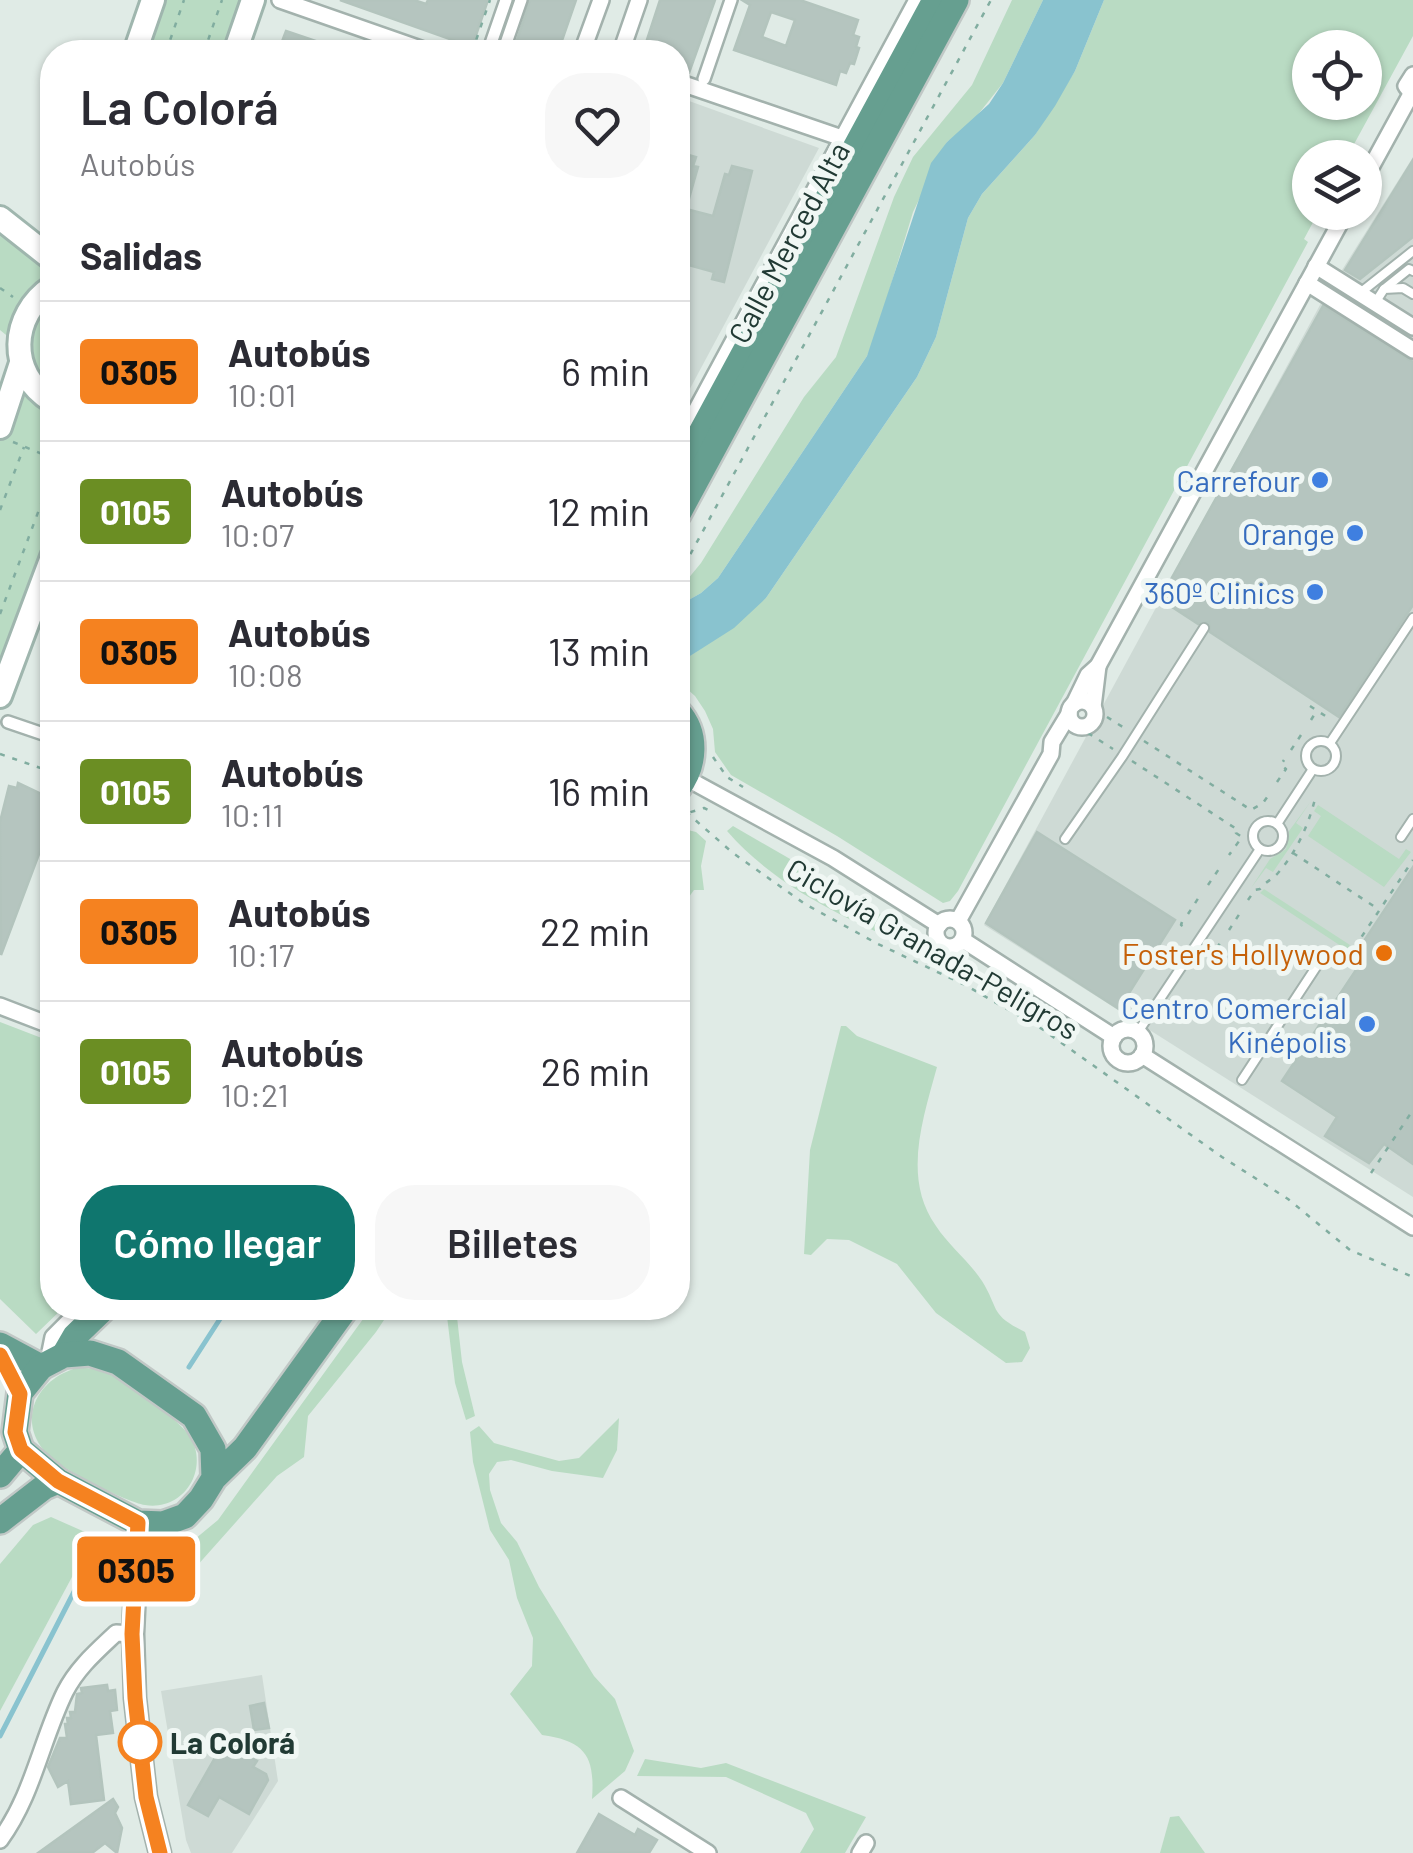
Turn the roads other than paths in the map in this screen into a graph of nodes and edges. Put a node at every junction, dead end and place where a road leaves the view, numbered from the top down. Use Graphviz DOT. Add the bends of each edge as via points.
graph roads {
  1 [pos="153,0"];
  2 [pos="280,0"];
  3 [pos="506,0"];
  4 [pos="521,0"];
  5 [pos="600,0"];
  6 [pos="639,0"];
  7 [pos="731,0"];
  8 [pos="917,0"];
  9 [pos="935,0"];
  10 [pos="956,0"];
  11 [pos="252,3"];
  12 [pos="139,40"];
  13 [pos="238,40"];
  14 [pos="395,40"];
  15 [pos="492,40"];
  16 [pos="507,40"];
  17 [pos="586,40"];
  18 [pos="624,40"];
  19 [pos="1413,75"];
  20 [pos="704,79"];
  21 [pos="690,86"];
  22 [pos="1412,94"];
  23 [pos="842,138"];
  24 [pos="1382,148"];
  25 [pos="0,218"];
  26 [pos="1336,230"];
  27 [pos="40,233"];
  28 [pos="22,235"];
  29 [pos="40,249"];
  30 [pos="1413,251"];
  31 [pos="1316,266"];
  32 [pos="1413,271"];
  33 [pos="1307,283"];
  34 [pos="1360,293"];
  35 [pos="1413,294"];
  36 [pos="1380,296"];
  37 [pos="40,298"];
  38 [pos="1413,327"];
  39 [pos="0,338"];
  40 [pos="1413,350"];
  41 [pos="20,359"];
  42 [pos="40,391"];
  43 [pos="690,422"];
  44 [pos="1,432"];
  45 [pos="690,453"];
  46 [pos="690,492"];
  47 [pos="40,588"];
  48 [pos="1413,618"];
  49 [pos="1204,628"];
  50 [pos="1098,666"];
  51 [pos="0,696"];
  52 [pos="1071,709"];
  53 [pos="1096,710"];
  54 [pos="8,722"];
  55 [pos="1085,730"];
  56 [pos="40,733"];
  57 [pos="690,734"];
  58 [pos="1330,743"];
  59 [pos="1050,754"];
  60 [pos="690,764"];
  61 [pos="1313,769"];
  62 [pos="690,796"];
  63 [pos="1413,819"];
  64 [pos="1278,824"];
  65 [pos="1065,838"];
  66 [pos="1401,838"];
  67 [pos="1260,849"];
  68 [pos="958,921"];
  69 [pos="938,924"];
  70 [pos="962,940"];
  71 [pos="1322,958"];
  72 [pos="6,1008"];
  73 [pos="40,1021"];
  74 [pos="1138,1032"];
  75 [pos="1114,1037"];
  76 [pos="1142,1055"];
  77 [pos="1242,1080"];
  78 [pos="1413,1227"];
  79 [pos="70,1320"];
  80 [pos="92,1320"];
  81 [pos="337,1320"];
  82 [pos="0,1345"];
  83 [pos="0,1354"];
  84 [pos="51,1361"];
  85 [pos="20,1394"];
  86 [pos="21,1450"];
  87 [pos="0,1475"];
  88 [pos="214,1478"];
  89 [pos="58,1481"];
  90 [pos="0,1521"];
  91 [pos="138,1523"];
  92 [pos="132,1634"];
  93 [pos="621,1798"];
  94 [pos="0,1840"];
  95 [pos="160,1853"];
  96 [pos="708,1853"];
  1 -- 12 [label="main road"];
  2 -- 11 [label="street"];
  2 -- 14 [label="street"];
  3 -- 15 [label="street"];
  4 -- 16 [label="street"];
  5 -- 17 [label="street"];
  6 -- 18 [label="street"];
  7 -- 20 [label="street"];
  8 -- 23 [label="street, Calle Merced Alta"];
  9 -- 45 [label="main road, Calle Merced Alta"];
  10 -- 46 [label="main road, Calle Merced Alta"];
  11 -- 13 [label="main road"];
  19 -- 22 [label="street" via="1406,83"];
  21 -- 23 [label="street"];
  22 -- 24 [label="street"];
  23 -- 43 [label="street, Calle Merced Alta"];
  25 -- 28 [label="main road"];
  26 -- 31 [label="street"];
  27 -- 28 [label="main road"];
  28 -- 29 [label="main road"];
  30 -- 34 [label="lane"];
  31 -- 33 [label="street"];
  31 -- 34 [label="street"];
  32 -- 36 [label="lane"];
  33 -- 40 [label="street"];
  33 -- 50 [label="street"];
  34 -- 36 [label="street"];
  35 -- 36 [label="lane" via="1403,288"];
  36 -- 38 [label="street"];
  37 -- 41 [label="main road" via="20,326"];
  39 -- 41 [label="main road"];
  41 -- 42 [label="main road"];
  41 -- 44 [label="main road"];
  47 -- 51 [label="main road"];
  48 -- 58 [label="lane"];
  49 -- 65 [label="lane"];
  50 -- 52 [label="street"];
  50 -- 53 [label="street"];
  52 -- 53 [label="street" via="1086,702"];
  52 -- 55 [label="street" via="1071,721"];
  52 -- 59 [label="street"];
  53 -- 55 [label="street"];
  54 -- 56 [label="street"];
  55 -- 59 [label="street"];
  57 -- 60 [label="main road"];
  58 -- 61 [label="lane" via="1333,766"];
  58 -- 61 [label="lane" via="1320,740 1308,748"];
  59 -- 68 [label="street"];
  61 -- 64 [label="lane"];
  62 -- 69 [label="street" via="833,858"];
  63 -- 66 [label="lane"];
  64 -- 67 [label="lane" via="1281,844 1269,852"];
  64 -- 67 [label="lane" via="1255,828"];
  67 -- 74 [label="lane"];
  68 -- 69 [label="street"];
  68 -- 70 [label="street"];
  69 -- 70 [label="street" via="942,945"];
  70 -- 75 [label="street"];
  71 -- 77 [label="lane"];
  72 -- 73 [label="street"];
  74 -- 75 [label="street"];
  74 -- 76 [label="street"];
  75 -- 76 [label="street" via="1117,1058 1133,1062"];
  76 -- 78 [label="street"];
  79 -- 84 [label="street" via="53,1337"];
  80 -- 84 [label="main road"];
  81 -- 88 [label="main road" via="245,1448"];
  82 -- 84 [label="main road"];
  83 -- 85 [label="main road"];
  84 -- 85 [label="main road"];
  84 -- 88 [label="main road" via="90,1353 118,1362 194,1416 213,1449"];
  85 -- 86 [label="main road" via="15,1432"];
  86 -- 87 [label="main road"];
  86 -- 89 [label="main road"];
  88 -- 91 [label="main road" via="185,1516"];
  89 -- 90 [label="main road"];
  89 -- 91 [label="main road"];
  91 -- 92 [label="street"];
  92 -- 94 [label="street" via="116,1633 66,1691 26,1795"];
  92 -- 95 [label="street" via="146,1797"];
  93 -- 96 [label="street"];
}
